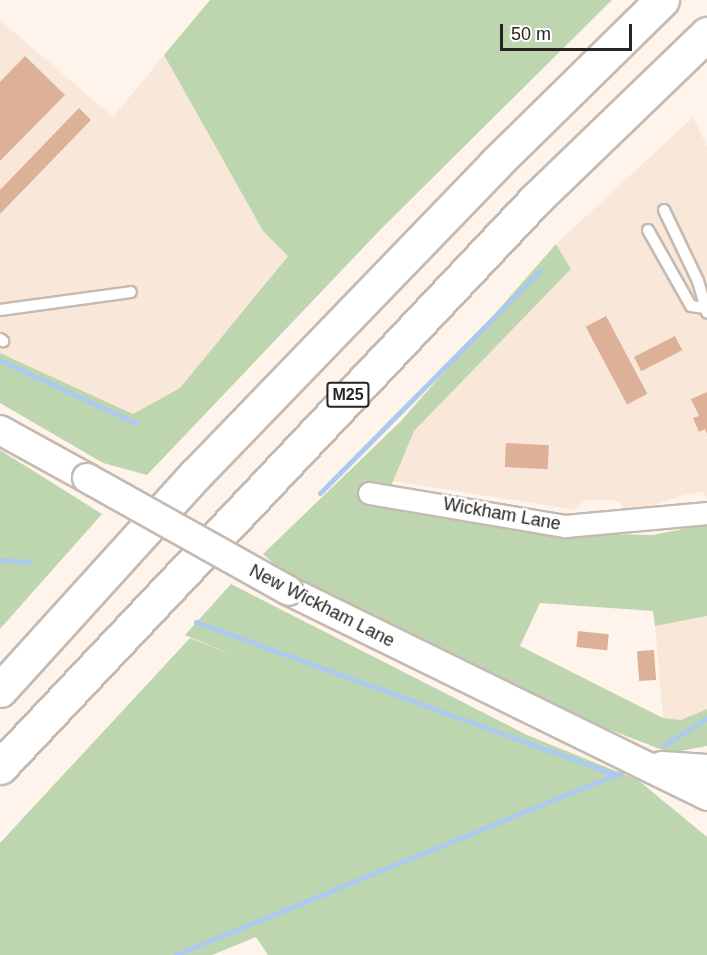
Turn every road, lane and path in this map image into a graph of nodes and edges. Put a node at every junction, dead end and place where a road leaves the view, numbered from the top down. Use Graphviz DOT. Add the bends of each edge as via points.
graph roads {
  1 [pos="662,0"];
  2 [pos="707,34"];
  3 [pos="664,210"];
  4 [pos="648,230"];
  5 [pos="130,292"];
  6 [pos="0,310"];
  7 [pos="706,310"];
  8 [pos="0,430"];
  9 [pos="369,493"];
  10 [pos="707,513"];
  11 [pos="0,690"];
  12 [pos="651,765"];
  13 [pos="0,767"];
  14 [pos="707,769"];
  15 [pos="707,796"];
  1 -- 11 [label="highway" via="495,164 197,473"];
  2 -- 13 [label="highway, M25" via="535,200 243,505"];
  3 -- 7 [label="lane" via="698,281"];
  4 -- 7 [label="lane" via="691,306"];
  5 -- 6 [label="lane"];
  8 -- 12 [label="street, New Wickham Lane, bridge" via="289,591"];
  9 -- 10 [label="street, Wickham Lane" via="565,526"];
  12 -- 14 [label="street, New Wickham Lane"];
  12 -- 15 [label="street, New Wickham Lane"];
}
